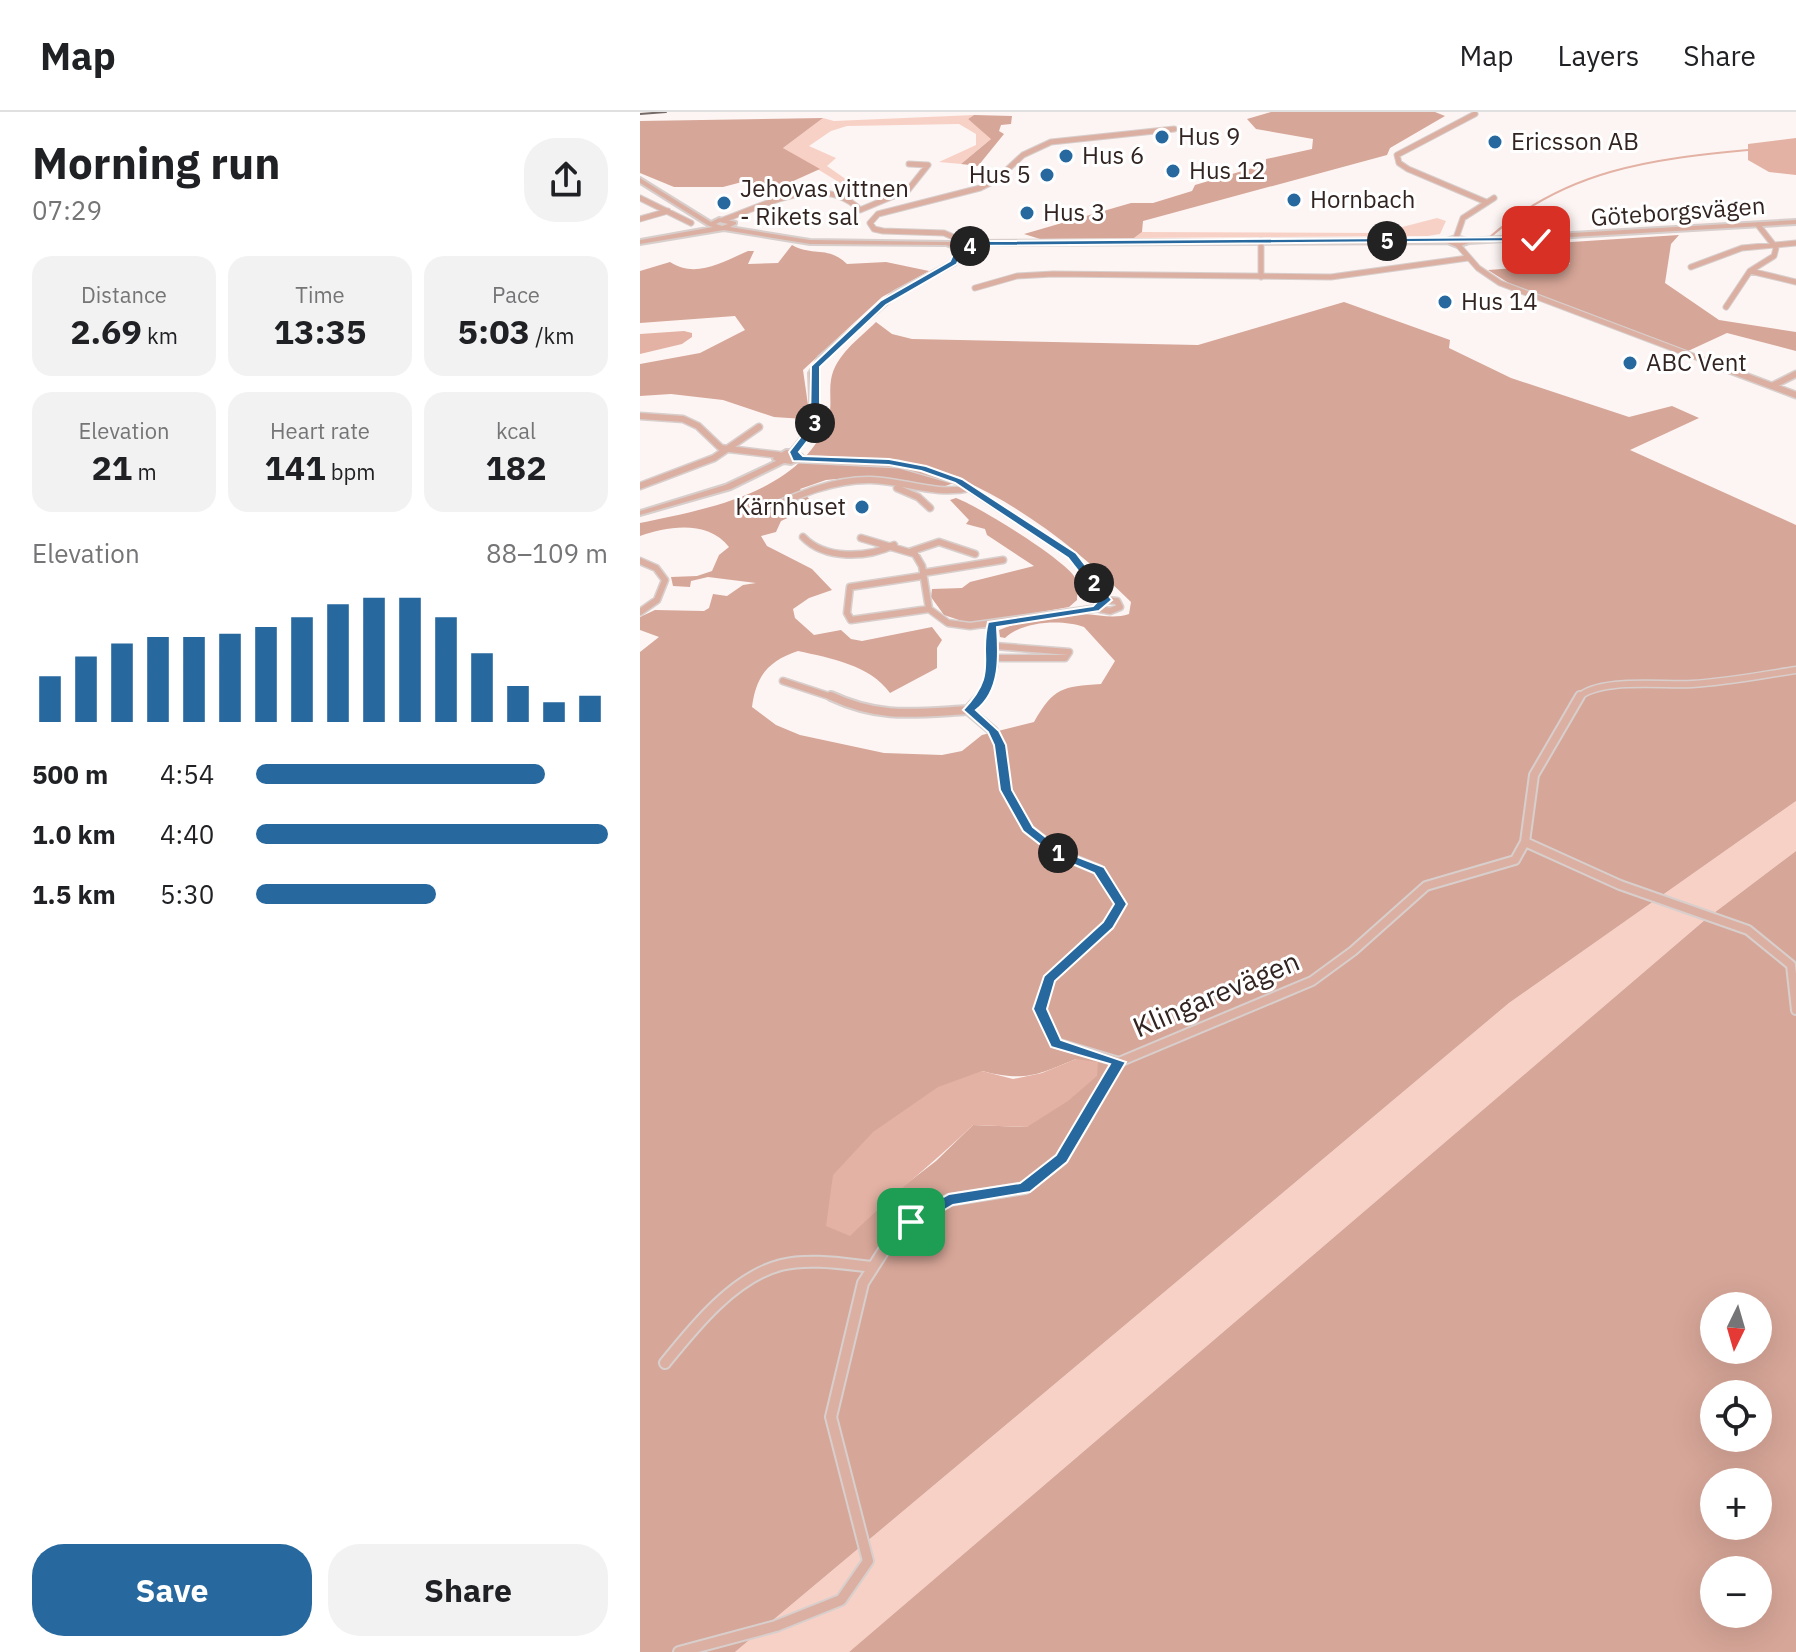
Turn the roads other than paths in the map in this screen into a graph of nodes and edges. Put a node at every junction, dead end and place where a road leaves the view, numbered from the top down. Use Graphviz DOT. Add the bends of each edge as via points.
graph roads {
  1 [pos="1475,114"];
  2 [pos="1174,129"];
  3 [pos="909,164"];
  4 [pos="640,180"];
  5 [pos="640,198"];
  6 [pos="1494,198"];
  7 [pos="1486,202"];
  8 [pos="868,207"];
  9 [pos="669,211"];
  10 [pos="744,212"];
  11 [pos="886,212"];
  12 [pos="695,214"];
  13 [pos="640,219"];
  14 [pos="1796,222"];
  15 [pos="691,223"];
  16 [pos="734,223"];
  17 [pos="722,224"];
  18 [pos="711,225"];
  19 [pos="1758,225"];
  20 [pos="687,234"];
  21 [pos="766,236"];
  22 [pos="1261,241"];
  23 [pos="1460,241"];
  24 [pos="640,242"];
  25 [pos="1773,242"];
  26 [pos="1796,243"];
  27 [pos="960,244"];
  28 [pos="1468,258"];
  29 [pos="1691,267"];
  30 [pos="1750,271"];
  31 [pos="1261,277"];
  32 [pos="1796,282"];
  33 [pos="975,288"];
  34 [pos="1726,307"];
  35 [pos="1796,374"];
  36 [pos="1772,386"];
  37 [pos="1796,395"];
  38 [pos="640,416"];
  39 [pos="759,427"];
  40 [pos="728,450"];
  41 [pos="795,456"];
  42 [pos="780,458"];
  43 [pos="897,484"];
  44 [pos="640,486"];
  45 [pos="970,488"];
  46 [pos="930,508"];
  47 [pos="640,513"];
  48 [pos="758,513"];
  49 [pos="803,537"];
  50 [pos="861,538"];
  51 [pos="894,545"];
  52 [pos="912,551"];
  53 [pos="975,554"];
  54 [pos="1003,560"];
  55 [pos="640,561"];
  56 [pos="922,574"];
  57 [pos="1106,600"];
  58 [pos="1099,608"];
  59 [pos="929,609"];
  60 [pos="640,612"];
  61 [pos="991,624"];
  62 [pos="995,646"];
  63 [pos="995,658"];
  64 [pos="1796,670"];
  65 [pos="783,681"];
  66 [pos="968,710"];
  67 [pos="1525,842"];
  68 [pos="1796,1010"];
  69 [pos="1119,1062"];
  70 [pos="873,1267"];
  71 [pos="665,1363"];
  72 [pos="679,1652"];
  1 -- 7 [label="street" via="1397,151 1397,159 1408,169"];
  2 -- 11 [label="street" via="1051,142 1023,155 980,188"];
  3 -- 8 [label="street" via="928,165 915,187"];
  4 -- 12 [label="street"];
  5 -- 9 [label="street"];
  6 -- 7 [label="street"];
  7 -- 23 [label="street" via="1460,219"];
  8 -- 10 [label="street" via="860,210 811,192"];
  8 -- 11 [label="street"];
  9 -- 13 [label="street"];
  9 -- 15 [label="street"];
  10 -- 16 [label="street"];
  10 -- 17 [label="street"];
  11 -- 27 [label="street" via="871,220 874,229 946,233"];
  12 -- 17 [label="street"];
  12 -- 18 [label="street"];
  14 -- 19 [label="street, Göteborgsvägen"];
  16 -- 17 [label="street"];
  16 -- 21 [label="street"];
  17 -- 18 [label="street"];
  17 -- 20 [label="street"];
  17 -- 21 [label="street"];
  18 -- 20 [label="street"];
  19 -- 23 [label="street, Göteborgsvägen"];
  19 -- 25 [label="street"];
  20 -- 24 [label="street"];
  21 -- 27 [label="street" via="827,243"];
  22 -- 23 [label="street, Göteborgsvägen"];
  22 -- 27 [label="street"];
  22 -- 31 [label="street"];
  23 -- 28 [label="street"];
  25 -- 26 [label="street"];
  25 -- 29 [label="street" via="1731,250"];
  25 -- 30 [label="street" via="1774,256"];
  27 -- 41 [label="street" via="954,263 896,293 821,358 812,373 815,425"];
  28 -- 31 [label="street" via="1349,276"];
  28 -- 36 [label="street" via="1486,275 1526,294"];
  30 -- 32 [label="street"];
  30 -- 34 [label="street"];
  31 -- 33 [label="street" via="1053,274 1017,276"];
  35 -- 36 [label="street"];
  36 -- 37 [label="street"];
  38 -- 40 [label="street" via="683,419"];
  39 -- 40 [label="street"];
  40 -- 42 [label="street"];
  40 -- 44 [label="street"];
  41 -- 42 [label="street"];
  41 -- 45 [label="street" via="913,466"];
  42 -- 47 [label="street" via="713,493"];
  43 -- 45 [label="street" via="933,493"];
  43 -- 46 [label="street"];
  43 -- 48 [label="street" via="839,482"];
  45 -- 57 [label="street" via="1072,556"];
  49 -- 51 [label="street" via="809,544 855,555"];
  50 -- 51 [label="street"];
  51 -- 52 [label="street"];
  52 -- 53 [label="street" via="939,542"];
  52 -- 56 [label="street"];
  54 -- 56 [label="street"];
  55 -- 60 [label="street" via="656,568 665,580 657,600"];
  56 -- 59 [label="street"];
  56 -- 59 [label="street" via="850,587 847,616 869,620"];
  57 -- 58 [label="street"];
  57 -- 58 [label="street" via="1117,601 1120,607"];
  58 -- 61 [label="street"];
  59 -- 61 [label="street" via="954,624"];
  61 -- 62 [label="street"];
  62 -- 63 [label="street"];
  62 -- 63 [label="street" via="1069,652 1065,658"];
  63 -- 66 [label="street" via="978,702"];
  64 -- 67 [label="street" via="1585,691 1534,775"];
  65 -- 66 [label="street" via="816,689 863,711"];
  66 -- 69 [label="street, Klingarevägen" via="993,731 1006,790 1028,829 1060,854 1099,870 1121,904 1108,925 1049,979 1040,1009 1056,1043"];
  67 -- 68 [label="street" via="1620,885 1748,930 1791,965"];
  67 -- 69 [label="street, Klingarevägen" via="1515,860 1426,886 1312,981"];
  69 -- 70 [label="street, Klingarevägen" via="1062,1159 1025,1188 949,1200 911,1222"];
  70 -- 71 [label="street" via="805,1263 761,1272"];
  70 -- 72 [label="street, Klingarevägen" via="863,1283 831,1417 868,1561 841,1600 776,1626"];
}
